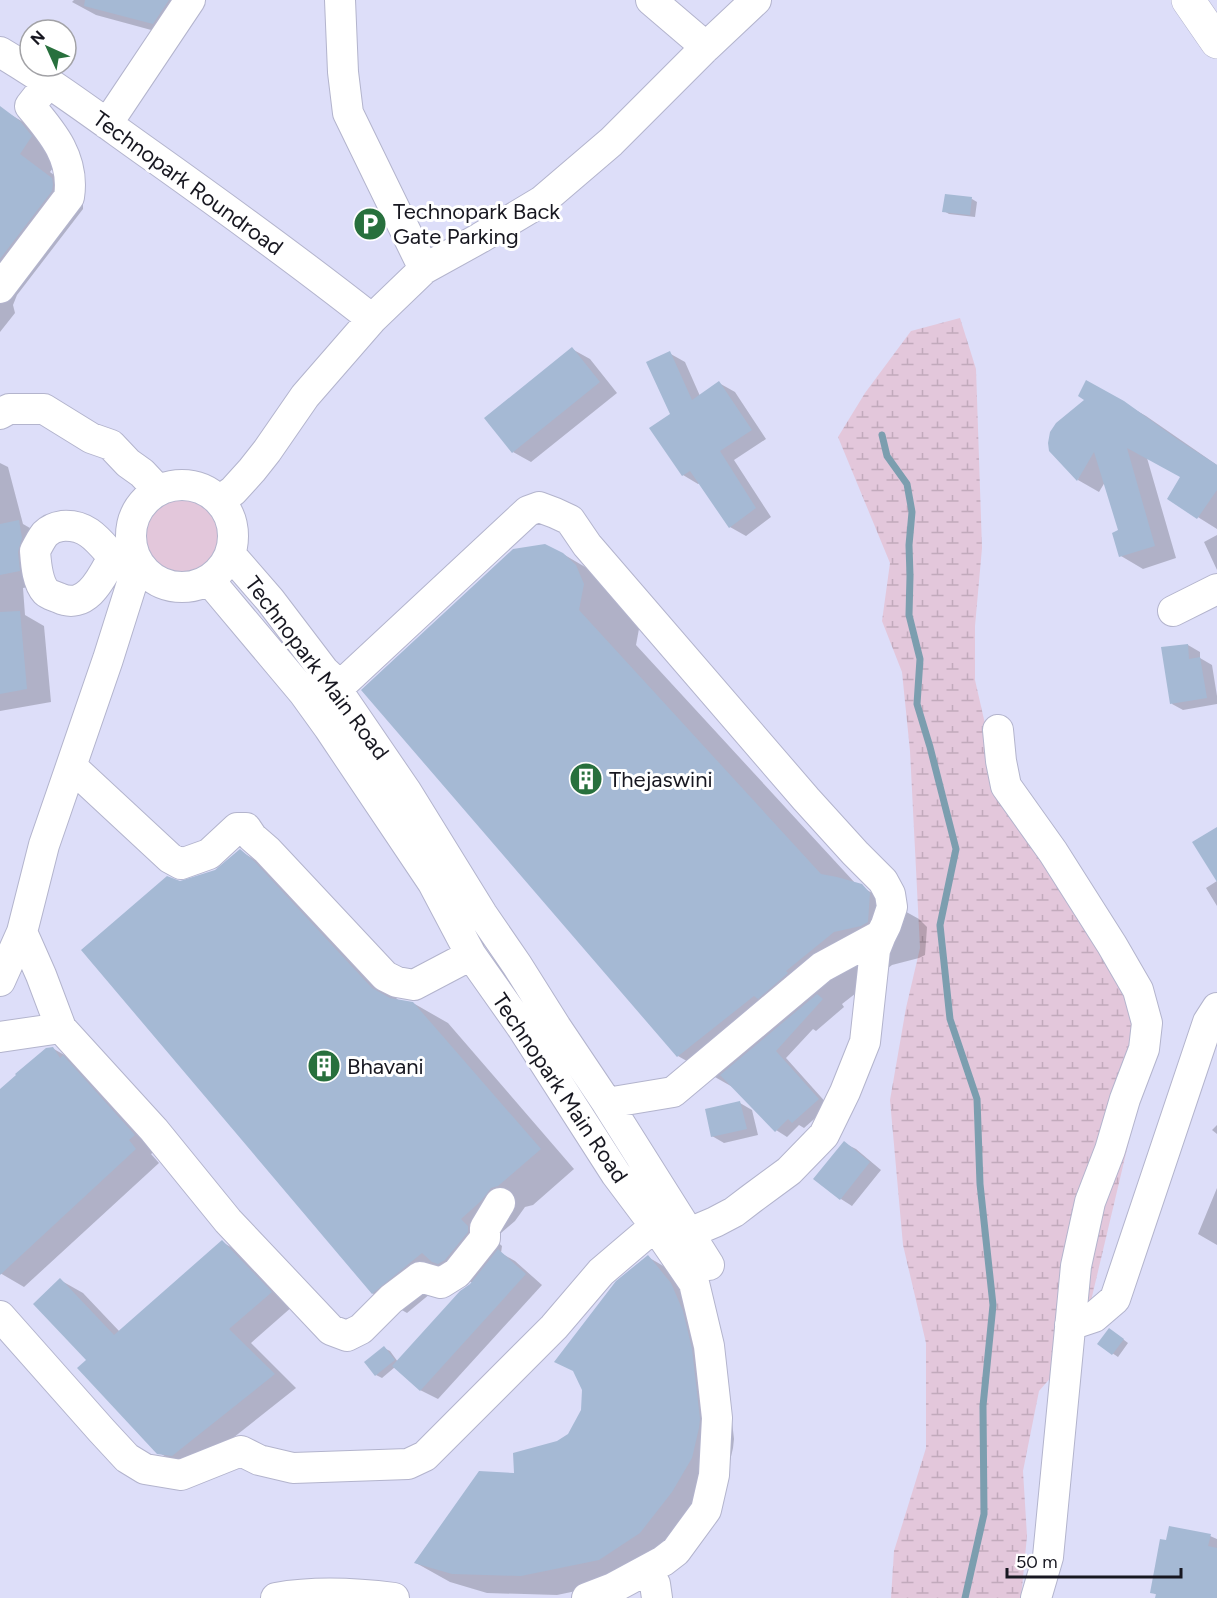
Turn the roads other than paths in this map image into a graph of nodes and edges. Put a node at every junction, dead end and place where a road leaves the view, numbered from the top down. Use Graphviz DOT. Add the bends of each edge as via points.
graph roads {
  1 [pos="190,0"];
  2 [pos="340,0"];
  3 [pos="651,0"];
  4 [pos="756,0"];
  5 [pos="1188,0"];
  6 [pos="1217,42"];
  7 [pos="706,47"];
  8 [pos="0,52"];
  9 [pos="48,83"];
  10 [pos="108,124"];
  11 [pos="424,269"];
  12 [pos="0,288"];
  13 [pos="372,319"];
  14 [pos="3,411"];
  15 [pos="158,490"];
  16 [pos="220,500"];
  17 [pos="230,555"];
  18 [pos="135,563"];
  19 [pos="209,580"];
  20 [pos="1217,589"];
  21 [pos="1173,611"];
  22 [pos="324,672"];
  23 [pos="998,730"];
  24 [pos="72,767"];
  25 [pos="22,932"];
  26 [pos="881,935"];
  27 [pos="471,956"];
  28 [pos="0,981"];
  29 [pos="1217,1008"];
  30 [pos="556,1027"];
  31 [pos="61,1028"];
  32 [pos="0,1036"];
  33 [pos="607,1103"];
  34 [pos="500,1203"];
  35 [pos="656,1226"];
  36 [pos="689,1233"];
  37 [pos="709,1265"];
  38 [pos="0,1316"];
  39 [pos="1070,1325"];
  40 [pos="656,1591"];
  41 [pos="276,1598"];
  42 [pos="394,1598"];
  43 [pos="587,1598"];
  44 [pos="614,1598"];
  45 [pos="1036,1598"];
  1 -- 10 [label="street"];
  2 -- 11 [label="street" via="348,113"];
  3 -- 7 [label="street"];
  4 -- 7 [label="street"];
  5 -- 6 [label="main road"];
  7 -- 11 [label="street" via="611,142 542,201"];
  8 -- 9 [label="street, Technopark Roundroad"];
  9 -- 10 [label="street, Technopark Roundroad"];
  9 -- 12 [label="street" via="30,106 53,133 66,159 71,184 69,197"];
  10 -- 13 [label="street, Technopark Roundroad"];
  11 -- 13 [label="street"];
  13 -- 16 [label="street" via="305,396 252,470"];
  14 -- 15 [label="street" via="44,409 91,438 111,445"];
  15 -- 16 [label="street" via="184,484 210,492"];
  15 -- 18 [label="street" via="144,500 134,516 130,533"];
  16 -- 17 [label="street, Technopark Main Road" via="232,523"];
  17 -- 19 [label="street, Technopark Main Road"];
  17 -- 22 [label="street, Technopark Main Road"];
  18 -- 19 [label="street, Technopark Main Road" via="178,588"];
  18 -- 24 [label="street"];
  19 -- 27 [label="street, Technopark Main Road" via="329,728 433,884"];
  20 -- 21 [label="street"];
  22 -- 26 [label="street" via="340,686 528,511 539,507 570,520 787,777 883,881 892,907"];
  22 -- 30 [label="street, Technopark Main Road" via="406,791"];
  23 -- 39 [label="street" via="1006,786 1112,945 1137,990 1147,1023 1144,1049 1090,1202 1076,1266"];
  24 -- 25 [label="street" via="44,845"];
  24 -- 27 [label="street" via="181,864 208,854 237,828 246,828 378,969 397,982 414,985"];
  25 -- 28 [label="street"];
  25 -- 31 [label="street"];
  26 -- 33 [label="street" via="822,967 673,1092"];
  26 -- 36 [label="street" via="875,950 865,1042 824,1135 789,1171 751,1199"];
  27 -- 35 [label="street, Technopark Main Road" via="616,1174"];
  29 -- 39 [label="street" via="1208,1022 1114,1299 1094,1317"];
  30 -- 33 [label="street, Technopark Main Road"];
  30 -- 37 [label="street, Technopark Main Road"];
  31 -- 32 [label="street"];
  31 -- 34 [label="street" via="154,1130 228,1221 331,1330 347,1336 361,1329 420,1277 441,1283 457,1273 485,1238 485,1228"];
  33 -- 36 [label="street, Technopark Main Road"];
  35 -- 38 [label="street" via="601,1272 554,1327 425,1456 408,1464 294,1468 259,1460 241,1451 181,1475 146,1468 128,1458 102,1431"];
  35 -- 43 [label="street, Technopark Main Road" via="694,1283 709,1346 717,1418 714,1475 706,1510 676,1551 635,1577"];
  36 -- 37 [label="street, Technopark Main Road"];
  37 -- 40 [label="street, Technopark Main Road" via="727,1331 734,1420 727,1487 711,1532"];
  39 -- 45 [label="street" via="1048,1557"];
  40 -- 44 [label="street, Technopark Main Road"];
  41 -- 42 [label="street" via="302,1594"];
}
